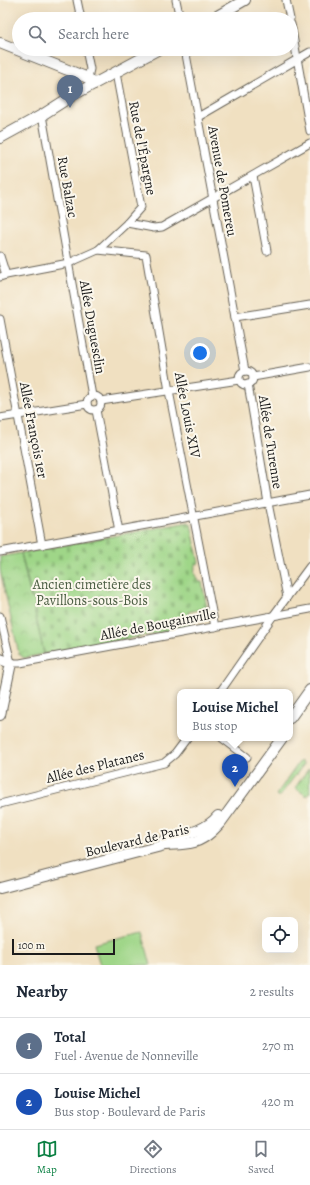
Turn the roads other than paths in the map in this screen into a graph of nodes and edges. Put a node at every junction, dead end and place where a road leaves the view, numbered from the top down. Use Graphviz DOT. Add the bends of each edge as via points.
graph roads {
  1 [pos="77,0"];
  2 [pos="176,0"];
  3 [pos="245,0"];
  4 [pos="286,0"];
  5 [pos="80,12"];
  6 [pos="179,12"];
  7 [pos="224,12"];
  8 [pos="289,12"];
  9 [pos="0,44"];
  10 [pos="12,49"];
  11 [pos="310,52"];
  12 [pos="30,56"];
  13 [pos="87,56"];
  14 [pos="146,56"];
  15 [pos="186,56"];
  16 [pos="297,56"];
  17 [pos="298,59"];
  18 [pos="116,73"];
  19 [pos="91,81"];
  20 [pos="42,115"];
  21 [pos="198,117"];
  22 [pos="310,131"];
  23 [pos="0,138"];
  24 [pos="310,143"];
  25 [pos="253,176"];
  26 [pos="212,199"];
  27 [pos="127,223"];
  28 [pos="98,250"];
  29 [pos="267,251"];
  30 [pos="0,256"];
  31 [pos="69,263"];
  32 [pos="3,276"];
  33 [pos="310,305"];
  34 [pos="235,317"];
  35 [pos="0,319"];
  36 [pos="310,367"];
  37 [pos="246,371"];
  38 [pos="252,377"];
  39 [pos="239,380"];
  40 [pos="248,384"];
  41 [pos="170,391"];
  42 [pos="92,396"];
  43 [pos="101,401"];
  44 [pos="87,404"];
  45 [pos="96,410"];
  46 [pos="18,415"];
  47 [pos="0,418"];
  48 [pos="310,495"];
  49 [pos="268,503"];
  50 [pos="194,517"];
  51 [pos="118,531"];
  52 [pos="42,545"];
  53 [pos="0,552"];
  54 [pos="310,566"];
  55 [pos="287,598"];
  56 [pos="310,609"];
  57 [pos="0,616"];
  58 [pos="273,616"];
  59 [pos="215,627"];
  60 [pos="5,638"];
  61 [pos="0,650"];
  62 [pos="0,659"];
  63 [pos="11,663"];
  64 [pos="222,689"];
  65 [pos="310,690"];
  66 [pos="310,699"];
  67 [pos="293,714"];
  68 [pos="0,715"];
  69 [pos="293,723"];
  70 [pos="185,741"];
  71 [pos="226,741"];
  72 [pos="274,741"];
  73 [pos="280,741"];
  74 [pos="247,757"];
  75 [pos="0,804"];
  76 [pos="0,882"];
  77 [pos="0,888"];
  1 -- 5 [label="street"];
  2 -- 6 [label="street"];
  3 -- 7 [label="street"];
  4 -- 8 [label="street"];
  9 -- 10 [label="street"];
  11 -- 17 [label="street"];
  12 -- 19 [label="street"];
  13 -- 19 [label="street"];
  14 -- 18 [label="street"];
  15 -- 21 [label="street, Avenue de Pomereu"];
  16 -- 17 [label="street"];
  17 -- 21 [label="street"];
  17 -- 22 [label="street"];
  18 -- 19 [label="street"];
  18 -- 27 [label="street, Rue de l'Épargne" via="141,207"];
  19 -- 20 [label="street"];
  20 -- 23 [label="street"];
  20 -- 31 [label="street, Rue Balzac"];
  21 -- 26 [label="street, Avenue de Pomereu"];
  24 -- 25 [label="street"];
  25 -- 26 [label="street"];
  25 -- 29 [label="street"];
  26 -- 27 [label="street" via="162,227"];
  26 -- 34 [label="street, Avenue de Pomereu"];
  27 -- 28 [label="street"];
  28 -- 31 [label="street"];
  28 -- 41 [label="street, Allée Louis XIV" via="146,255"];
  30 -- 32 [label="street"];
  31 -- 32 [label="street"];
  31 -- 42 [label="street, Allée Duguesclin"];
  33 -- 34 [label="street"];
  34 -- 37 [label="street"];
  35 -- 46 [label="street, Allée François 1er"];
  36 -- 38 [label="street"];
  37 -- 38 [label="street" via="250,372"];
  37 -- 39 [label="street" via="240,374"];
  38 -- 40 [label="street"];
  39 -- 40 [label="street"];
  39 -- 41 [label="street"];
  40 -- 49 [label="street, Allée de Turenne"];
  41 -- 43 [label="street"];
  41 -- 50 [label="street, Allée Louis XIV"];
  42 -- 43 [label="street" via="99,397"];
  42 -- 44 [label="street"];
  43 -- 45 [label="street" via="101,406"];
  44 -- 45 [label="street" via="89,408"];
  44 -- 46 [label="street"];
  45 -- 51 [label="street"];
  46 -- 47 [label="street"];
  46 -- 52 [label="street, Allée François 1er"];
  48 -- 49 [label="street"];
  49 -- 50 [label="street"];
  49 -- 55 [label="street, Allée de Turenne"];
  50 -- 51 [label="street"];
  50 -- 59 [label="street, Allée Louis XIV"];
  51 -- 52 [label="street"];
  52 -- 53 [label="street"];
  54 -- 55 [label="street"];
  55 -- 58 [label="street"];
  56 -- 58 [label="street, Allée de Bougainville"];
  57 -- 60 [label="street"];
  58 -- 59 [label="street, Allée de Bougainville"];
  58 -- 64 [label="street"];
  59 -- 63 [label="street, Allée de Bougainville"];
  60 -- 61 [label="street"];
  60 -- 63 [label="street"];
  62 -- 63 [label="street"];
  63 -- 68 [label="street"];
  65 -- 67 [label="street"];
  66 -- 69 [label="street"];
  70 -- 75 [label="street, Allée des Platanes" via="175,754 164,762"];
  71 -- 74 [label="street"];
  72 -- 76 [label="street, Boulevard de Paris" via="214,822 207,827 189,834"];
  73 -- 77 [label="street, Boulevard de Paris" via="221,822 201,839 192,843 165,845"];
}
